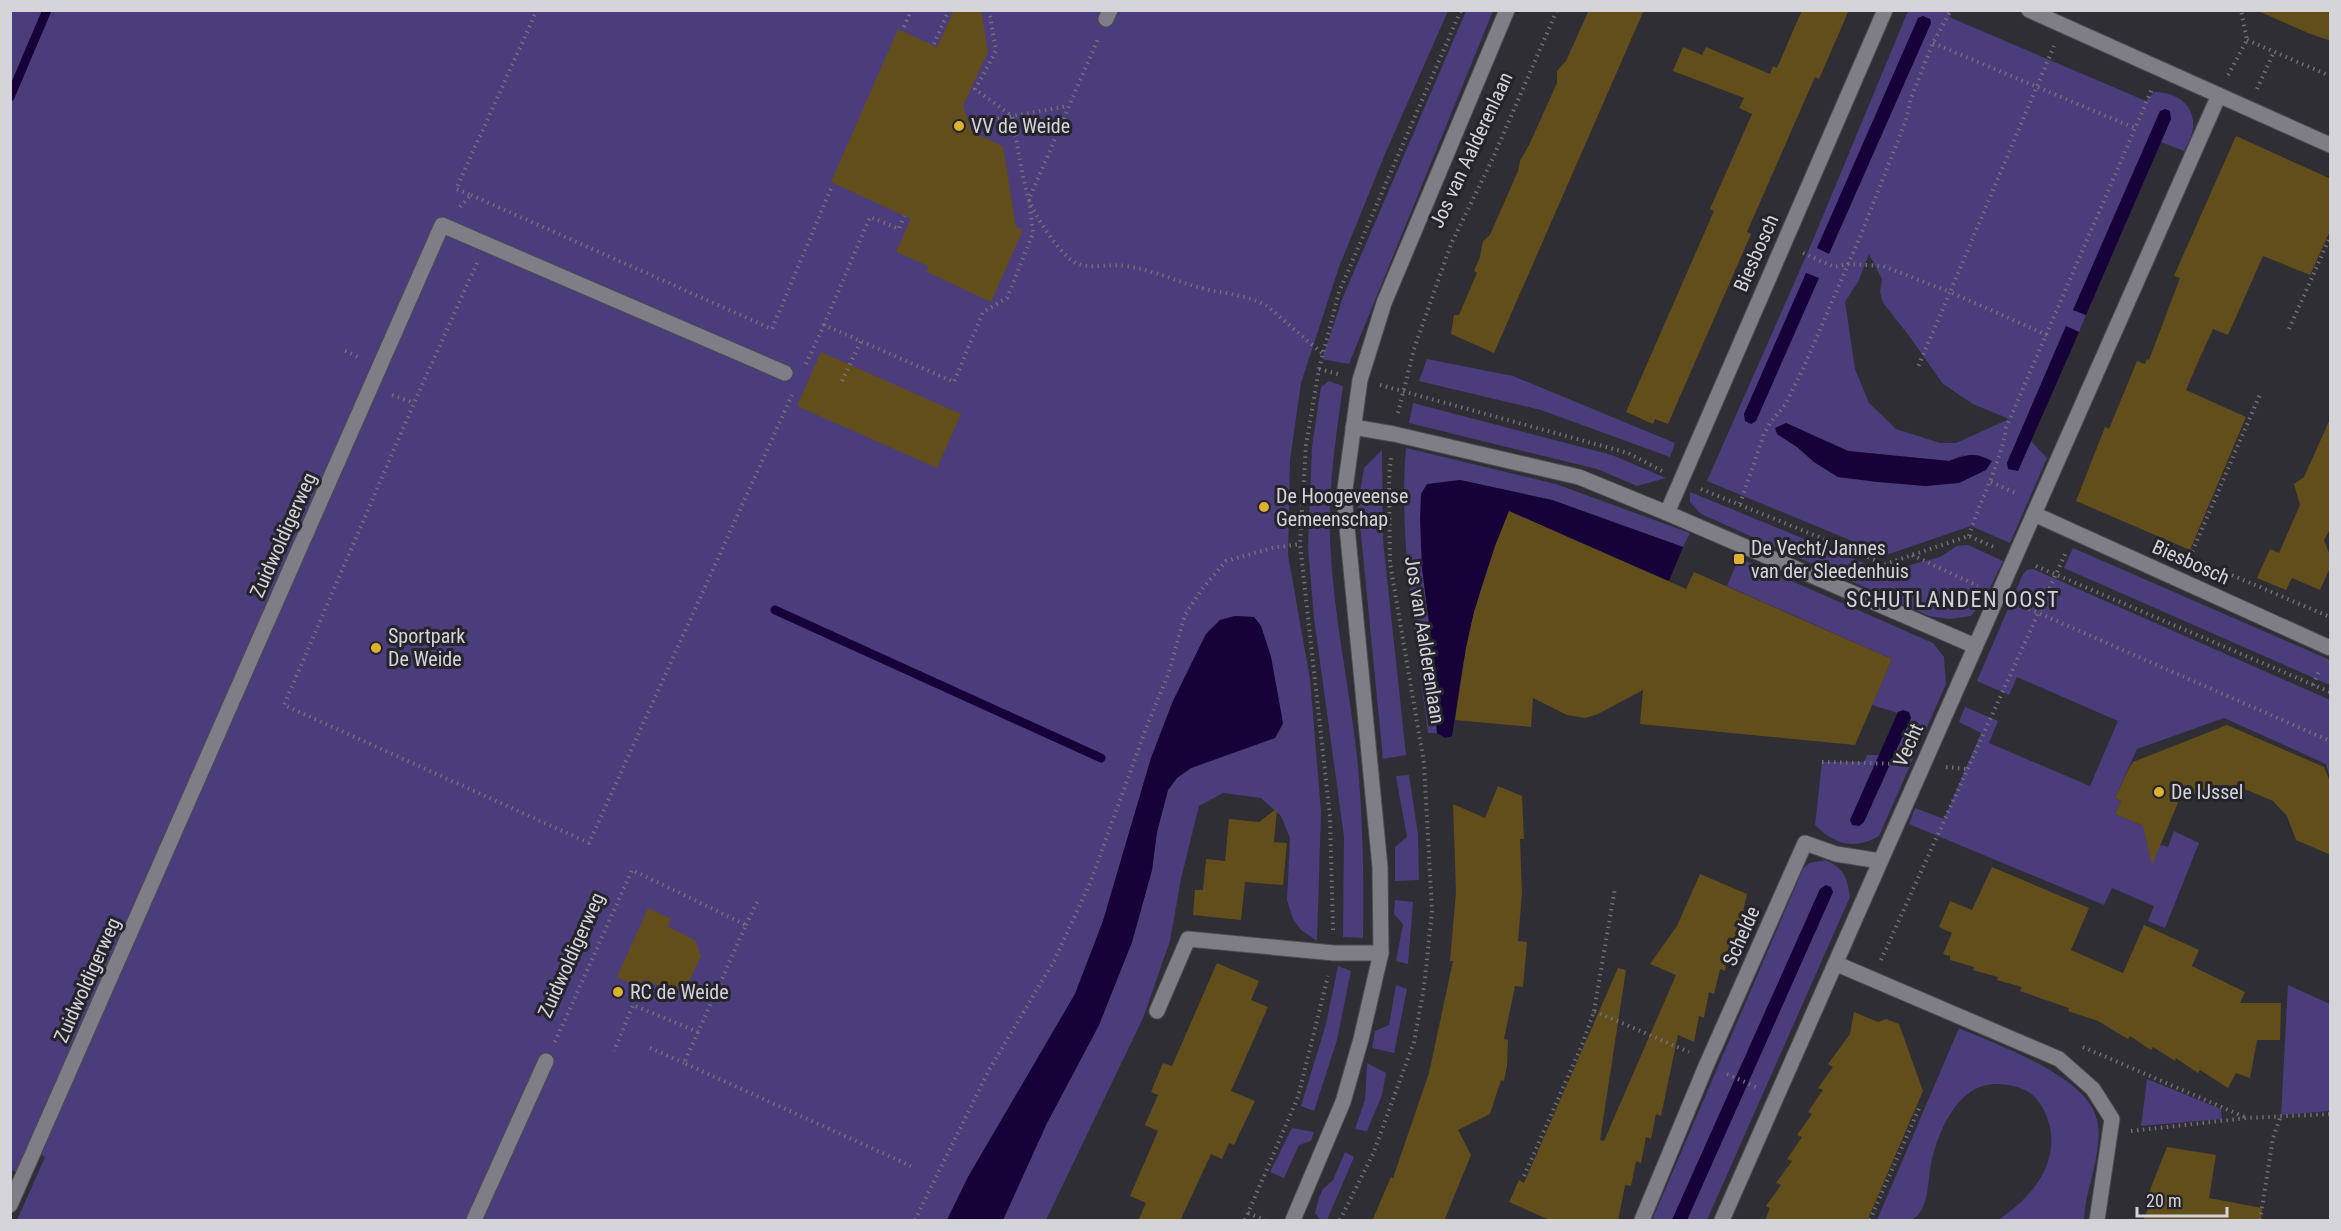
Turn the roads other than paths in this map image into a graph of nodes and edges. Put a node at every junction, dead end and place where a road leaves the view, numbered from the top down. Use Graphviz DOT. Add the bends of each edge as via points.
graph roads {
  1 [pos="1507,10"];
  2 [pos="1885,10"];
  3 [pos="2029,10"];
  4 [pos="2218,94"];
  5 [pos="2331,145"];
  6 [pos="785,373"];
  7 [pos="1353,427"];
  8 [pos="2036,508"];
  9 [pos="1667,513"];
  10 [pos="1975,646"];
  11 [pos="2330,647"];
  12 [pos="1880,861"];
  13 [pos="1381,953"];
  14 [pos="1837,964"];
  15 [pos="1157,1011"];
  16 [pos="546,1061"];
  17 [pos="10,1205"];
  18 [pos="474,1221"];
  19 [pos="1293,1221"];
  20 [pos="1642,1221"];
  21 [pos="1722,1221"];
  22 [pos="2097,1221"];
  1 -- 7 [label="street, Jos van Aalderenlaan" via="1384,303 1360,380"];
  2 -- 9 [label="street, Biesbosch"];
  3 -- 4 [label="street"];
  4 -- 5 [label="street"];
  4 -- 8 [label="street"];
  6 -- 17 [label="street, Zuidwoldigerweg" via="442,225"];
  7 -- 9 [label="street" via="1579,477"];
  7 -- 13 [label="street, Jos van Aalderenlaan" via="1344,496 1380,867"];
  8 -- 10 [label="street"];
  8 -- 11 [label="street, Biesbosch" via="2075,532"];
  9 -- 10 [label="street"];
  10 -- 12 [label="street, Vecht"];
  12 -- 14 [label="street"];
  12 -- 20 [label="street, Schelde" via="1836,854 1805,843"];
  13 -- 15 [label="street" via="1334,953 1188,939"];
  13 -- 19 [label="street, Jos van Aalderenlaan" via="1342,1102"];
  14 -- 21 [label="street"];
  14 -- 22 [label="street" via="2059,1059 2093,1089 2112,1119"];
  16 -- 18 [label="street"];
}
